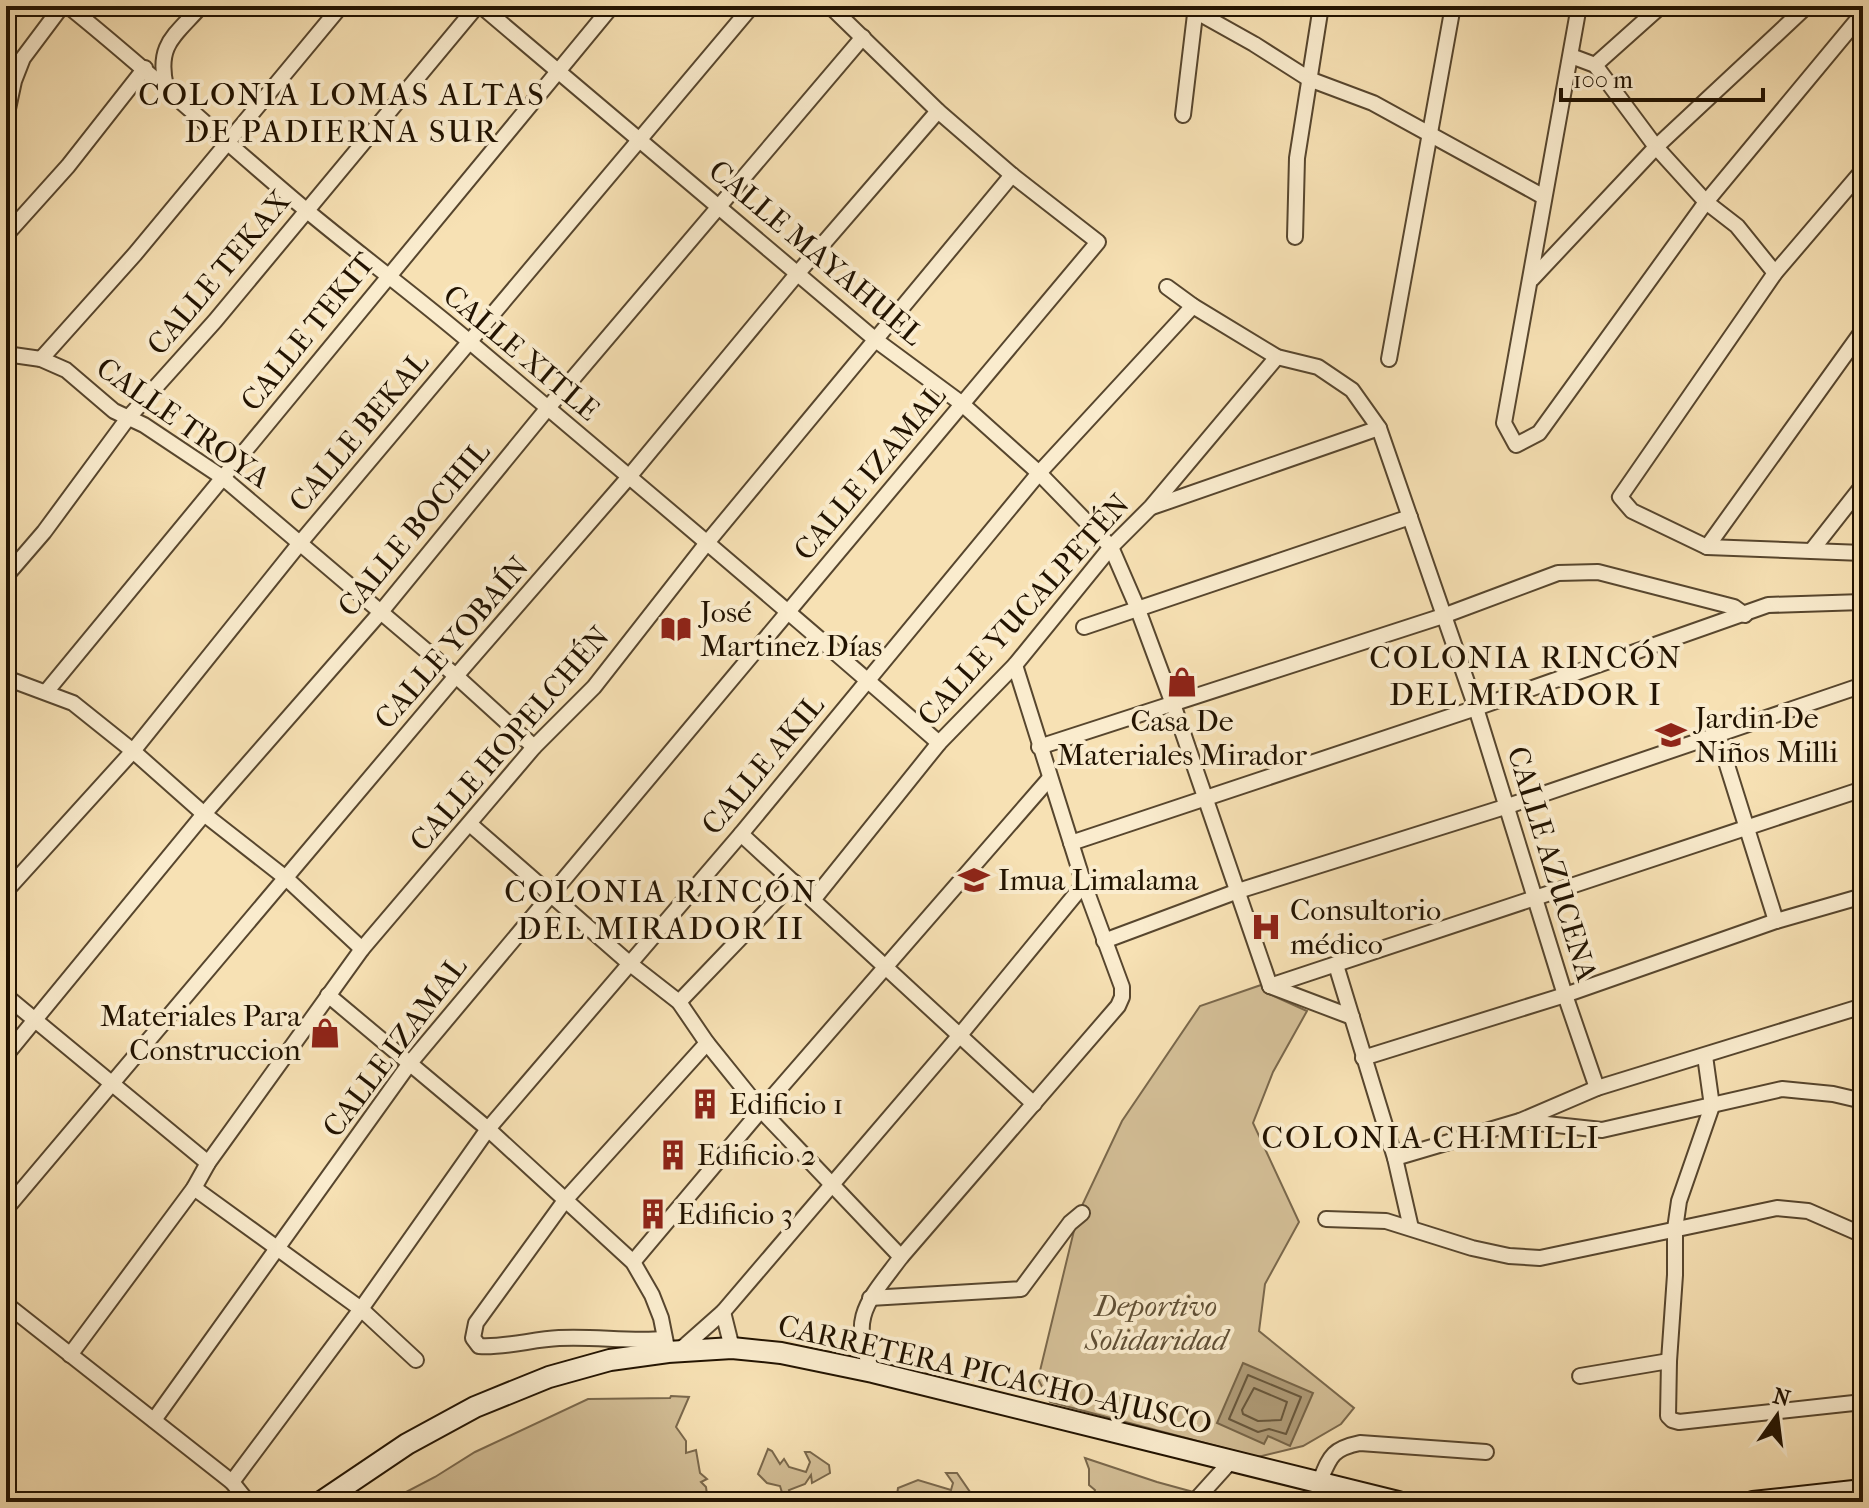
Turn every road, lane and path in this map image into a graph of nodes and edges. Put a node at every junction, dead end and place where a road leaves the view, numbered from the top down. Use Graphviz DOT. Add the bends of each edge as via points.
graph roads {
  1 [pos="65,6"];
  2 [pos="201,6"];
  3 [pos="341,6"];
  4 [pos="479,6"];
  5 [pos="612,6"];
  6 [pos="752,6"];
  7 [pos="830,6"];
  8 [pos="1321,6"];
  9 [pos="1453,6"];
  10 [pos="1579,6"];
  11 [pos="1661,6"];
  12 [pos="1807,6"];
  13 [pos="1192,7"];
  14 [pos="1863,13"];
  15 [pos="863,37"];
  16 [pos="1571,56"];
  17 [pos="1595,65"];
  18 [pos="145,68"];
  19 [pos="557,70"];
  20 [pos="1309,79"];
  21 [pos="166,87"];
  22 [pos="938,111"];
  23 [pos="1183,115"];
  24 [pos="6,118"];
  25 [pos="1432,133"];
  26 [pos="638,139"];
  27 [pos="227,143"];
  28 [pos="1656,147"];
  29 [pos="1863,170"];
  30 [pos="1012,175"];
  31 [pos="1544,197"];
  32 [pos="1706,202"];
  33 [pos="719,208"];
  34 [pos="307,210"];
  35 [pos="6,235"];
  36 [pos="1295,237"];
  37 [pos="1775,273"];
  38 [pos="797,274"];
  39 [pos="387,276"];
  40 [pos="1530,280"];
  41 [pos="1167,287"];
  42 [pos="1193,306"];
  43 [pos="1863,330"];
  44 [pos="469,341"];
  45 [pos="877,341"];
  46 [pos="6,354"];
  47 [pos="1277,357"];
  48 [pos="41,359"];
  49 [pos="1389,359"];
  50 [pos="961,403"];
  51 [pos="547,409"];
  52 [pos="128,418"];
  53 [pos="1379,428"];
  54 [pos="1039,473"];
  55 [pos="222,477"];
  56 [pos="628,478"];
  57 [pos="1863,485"];
  58 [pos="1151,507"];
  59 [pos="1410,517"];
  60 [pos="300,543"];
  61 [pos="706,544"];
  62 [pos="1111,547"];
  63 [pos="1707,547"];
  64 [pos="1812,550"];
  65 [pos="1863,553"];
  66 [pos="6,576"];
  67 [pos="1863,602"];
  68 [pos="1137,607"];
  69 [pos="789,611"];
  70 [pos="380,613"];
  71 [pos="1745,615"];
  72 [pos="1443,616"];
  73 [pos="1084,627"];
  74 [pos="1015,665"];
  75 [pos="456,676"];
  76 [pos="8,678"];
  77 [pos="868,680"];
  78 [pos="1863,685"];
  79 [pos="46,692"];
  80 [pos="6,695"];
  81 [pos="1173,704"];
  82 [pos="1476,708"];
  83 [pos="1717,733"];
  84 [pos="939,743"];
  85 [pos="534,747"];
  86 [pos="1039,747"];
  87 [pos="133,751"];
  88 [pos="1049,779"];
  89 [pos="1863,789"];
  90 [pos="1207,797"];
  91 [pos="1508,806"];
  92 [pos="204,814"];
  93 [pos="471,825"];
  94 [pos="1747,829"];
  95 [pos="741,834"];
  96 [pos="1071,843"];
  97 [pos="287,879"];
  98 [pos="794,882"];
  99 [pos="1084,884"];
  100 [pos="6,891"];
  101 [pos="1238,891"];
  102 [pos="551,895"];
  103 [pos="1863,896"];
  104 [pos="1537,898"];
  105 [pos="813,900"];
  106 [pos="1776,921"];
  107 [pos="1104,941"];
  108 [pos="362,949"];
  109 [pos="629,963"];
  110 [pos="1336,965"];
  111 [pos="886,967"];
  112 [pos="1270,986"];
  113 [pos="328,995"];
  114 [pos="1565,995"];
  115 [pos="6,996"];
  116 [pos="679,1002"];
  117 [pos="1863,1006"];
  118 [pos="1352,1017"];
  119 [pos="36,1019"];
  120 [pos="960,1035"];
  121 [pos="707,1043"];
  122 [pos="6,1055"];
  123 [pos="1705,1056"];
  124 [pos="1363,1058"];
  125 [pos="410,1063"];
  126 [pos="111,1082"];
  127 [pos="1597,1088"];
  128 [pos="1863,1101"];
  129 [pos="1034,1104"];
  130 [pos="1712,1106"];
  131 [pos="761,1110"];
  132 [pos="1520,1121"];
  133 [pos="488,1129"];
  134 [pos="1395,1158"];
  135 [pos="208,1163"];
  136 [pos="832,1185"];
  137 [pos="194,1188"];
  138 [pos="566,1199"];
  139 [pos="6,1209"];
  140 [pos="1082,1213"];
  141 [pos="1326,1219"];
  142 [pos="1411,1228"];
  143 [pos="1675,1229"];
  144 [pos="1863,1235"];
  145 [pos="279,1249"];
  146 [pos="901,1257"];
  147 [pos="633,1262"];
  148 [pos="870,1298"];
  149 [pos="6,1304"];
  150 [pos="361,1309"];
  151 [pos="723,1312"];
  152 [pos="671,1347"];
  153 [pos="732,1348"];
  154 [pos="70,1355"];
  155 [pos="416,1360"];
  156 [pos="1669,1361"];
  157 [pos="873,1372"];
  158 [pos="1580,1376"];
  159 [pos="1863,1402"];
  160 [pos="154,1420"];
  161 [pos="1486,1452"];
  162 [pos="1231,1461"];
  163 [pos="232,1482"];
  164 [pos="1319,1483"];
  165 [pos="1863,1490"];
  166 [pos="248,1502"];
  167 [pos="321,1502"];
  168 [pos="1194,1502"];
  169 [pos="1398,1502"];
  170 [pos="1753,1502"];
  1 -- 18 [label="street, CALLE XITLE"];
  1 -- 24 [label="street" via="23,58"];
  2 -- 21 [label="street" via="166,47"];
  3 -- 27 [label="street"];
  4 -- 19 [label="street, CALLE MAYAHUEL"];
  4 -- 34 [label="street, CALLE TEKAX"];
  5 -- 19 [label="street, CALLE TEKIT"];
  6 -- 26 [label="street, CALLE BEKAL"];
  7 -- 15 [label="street"];
  8 -- 20 [label="street"];
  9 -- 25 [label="street"];
  10 -- 16 [label="street"];
  11 -- 17 [label="street"];
  12 -- 28 [label="street"];
  13 -- 20 [label="street"];
  13 -- 23 [label="street"];
  14 -- 32 [label="street"];
  15 -- 22 [label="street"];
  15 -- 33 [label="street, CALLE BOCHIL"];
  16 -- 17 [label="street"];
  16 -- 31 [label="street"];
  17 -- 28 [label="street"];
  18 -- 21 [label="street, CALLE XITLE"];
  18 -- 35 [label="street"];
  19 -- 26 [label="street, CALLE MAYAHUEL"];
  19 -- 39 [label="street, CALLE TEKIT"];
  20 -- 25 [label="street"];
  20 -- 36 [label="street" via="1297,158"];
  21 -- 27 [label="street, CALLE XITLE"];
  22 -- 30 [label="street"];
  22 -- 38 [label="street, CALLE YOBAÍN"];
  25 -- 31 [label="street"];
  25 -- 49 [label="street"];
  26 -- 33 [label="street, CALLE MAYAHUEL"];
  26 -- 44 [label="street, CALLE BEKAL"];
  27 -- 34 [label="street, CALLE XITLE"];
  27 -- 48 [label="street"];
  28 -- 32 [label="street"];
  28 -- 40 [label="street"];
  29 -- 37 [label="street"];
  30 -- 45 [label="street, CALLE HOPELCHÉN"];
  30 -- 50 [label="street, CALLE IZAMAL" via="1098,242"];
  31 -- 40 [label="street"];
  32 -- 37 [label="street" via="1737,226"];
  32 -- 40 [label="street" via="1539,433 1516,445 1504,423"];
  33 -- 38 [label="street, CALLE MAYAHUEL"];
  33 -- 51 [label="street, CALLE BOCHIL"];
  34 -- 39 [label="street, CALLE XITLE"];
  34 -- 52 [label="street, CALLE TEKAX"];
  37 -- 63 [label="street" via="1620,497 1632,511"];
  38 -- 45 [label="street, CALLE MAYAHUEL"];
  38 -- 56 [label="street, CALLE YOBAÍN"];
  39 -- 44 [label="street, CALLE XITLE"];
  39 -- 55 [label="street, CALLE TEKIT"];
  41 -- 42 [label="street, CALLE AZUCENA"];
  42 -- 47 [label="street, CALLE AZUCENA"];
  42 -- 54 [label="street, CALLE AKIL"];
  43 -- 63 [label="street"];
  44 -- 51 [label="street, CALLE XITLE"];
  44 -- 60 [label="street, CALLE BEKAL"];
  45 -- 50 [label="street, CALLE MAYAHUEL"];
  45 -- 61 [label="street, CALLE HOPELCHÉN"];
  46 -- 48 [label="street, CALLE TROYA"];
  47 -- 53 [label="street, CALLE AZUCENA" via="1318,367 1352,390"];
  47 -- 58 [label="street, CALLE YUCALPETÉN"];
  48 -- 52 [label="street, CALLE TROYA" via="66,370"];
  50 -- 54 [label="street, CALLE MAYAHUEL"];
  50 -- 69 [label="street, CALLE IZAMAL"];
  51 -- 56 [label="street, CALLE XITLE"];
  51 -- 70 [label="street, CALLE BOCHIL"];
  52 -- 55 [label="street, CALLE TROYA"];
  52 -- 66 [label="street, CALLE TEKAX"];
  53 -- 58 [label="street"];
  53 -- 59 [label="street, CALLE AZUCENA"];
  54 -- 62 [label="street, CALLE MAYAHUEL"];
  54 -- 77 [label="street, CALLE AKIL"];
  55 -- 60 [label="street, CALLE TROYA"];
  55 -- 79 [label="street, CALLE TEKIT"];
  56 -- 61 [label="street, CALLE XITLE"];
  56 -- 75 [label="street, CALLE YOBAÍN"];
  57 -- 64 [label="street"];
  58 -- 62 [label="street, CALLE YUCALPETÉN"];
  59 -- 68 [label="street"];
  59 -- 72 [label="street, CALLE AZUCENA"];
  60 -- 70 [label="street, CALLE TROYA"];
  60 -- 87 [label="street, CALLE BEKAL"];
  61 -- 69 [label="street, CALLE XITLE"];
  61 -- 85 [label="street, CALLE HOPELCHÉN" via="594,687"];
  62 -- 68 [label="street"];
  62 -- 74 [label="street, CALLE YUCALPETÉN"];
  63 -- 64 [label="street"];
  64 -- 65 [label="street"];
  67 -- 71 [label="street" via="1768,605"];
  68 -- 73 [label="street"];
  68 -- 81 [label="street"];
  69 -- 77 [label="street, CALLE XITLE"];
  69 -- 102 [label="street, CALLE IZAMAL"];
  70 -- 75 [label="street, CALLE TROYA"];
  70 -- 92 [label="street, CALLE BOCHIL"];
  71 -- 72 [label="street" via="1734,607 1598,572 1558,573"];
  71 -- 82 [label="street"];
  72 -- 81 [label="street"];
  72 -- 82 [label="street, CALLE AZUCENA"];
  74 -- 84 [label="street, CALLE YUCALPETÉN"];
  74 -- 86 [label="street"];
  75 -- 85 [label="street, CALLE TROYA"];
  75 -- 97 [label="street, CALLE YOBAÍN"];
  76 -- 79 [label="street"];
  76 -- 80 [label="street"];
  77 -- 84 [label="street, CALLE XITLE"];
  77 -- 95 [label="street, CALLE AKIL"];
  78 -- 83 [label="street"];
  79 -- 87 [label="street" via="73,703"];
  81 -- 86 [label="street"];
  81 -- 90 [label="street"];
  82 -- 90 [label="street"];
  82 -- 91 [label="street, CALLE AZUCENA"];
  83 -- 91 [label="street"];
  83 -- 94 [label="street"];
  84 -- 105 [label="street, CALLE YUCALPETÉN"];
  85 -- 93 [label="street, CALLE HOPELCHÉN"];
  86 -- 88 [label="street"];
  87 -- 92 [label="street"];
  87 -- 100 [label="street, CALLE BEKAL"];
  88 -- 96 [label="street"];
  88 -- 111 [label="street"];
  89 -- 94 [label="street"];
  90 -- 96 [label="street"];
  90 -- 101 [label="street"];
  91 -- 101 [label="street"];
  91 -- 104 [label="street, CALLE AZUCENA"];
  92 -- 97 [label="street"];
  92 -- 119 [label="street, CALLE BOCHIL"];
  93 -- 102 [label="street"];
  93 -- 108 [label="street, CALLE HOPELCHÉN"];
  94 -- 104 [label="street"];
  94 -- 106 [label="street"];
  95 -- 98 [label="street"];
  95 -- 109 [label="street, CALLE AKIL"];
  96 -- 99 [label="street"];
  97 -- 108 [label="street"];
  97 -- 126 [label="street, CALLE YOBAÍN"];
  98 -- 105 [label="street"];
  98 -- 116 [label="street"];
  99 -- 107 [label="street"];
  99 -- 120 [label="street"];
  101 -- 107 [label="street"];
  101 -- 112 [label="street"];
  102 -- 109 [label="street"];
  102 -- 125 [label="street, CALLE IZAMAL"];
  103 -- 106 [label="street"];
  104 -- 110 [label="street"];
  104 -- 114 [label="street, CALLE AZUCENA"];
  105 -- 111 [label="street"];
  106 -- 114 [label="street"];
  107 -- 129 [label="street" via="1122,997"];
  108 -- 113 [label="street, CALLE HOPELCHÉN"];
  109 -- 116 [label="street"];
  109 -- 133 [label="street, CALLE AKIL"];
  110 -- 112 [label="street"];
  110 -- 118 [label="street"];
  111 -- 120 [label="street"];
  111 -- 131 [label="street"];
  112 -- 118 [label="street"];
  113 -- 125 [label="street"];
  113 -- 135 [label="street, CALLE HOPELCHÉN"];
  114 -- 124 [label="street"];
  114 -- 127 [label="street, CALLE AZUCENA"];
  115 -- 119 [label="street"];
  116 -- 121 [label="street"];
  117 -- 123 [label="street"];
  118 -- 124 [label="street"];
  119 -- 122 [label="street, CALLE BOCHIL"];
  119 -- 126 [label="street"];
  120 -- 129 [label="street"];
  120 -- 136 [label="street"];
  121 -- 131 [label="street"];
  121 -- 138 [label="street"];
  123 -- 127 [label="street"];
  123 -- 130 [label="street"];
  124 -- 134 [label="street"];
  125 -- 133 [label="street"];
  125 -- 145 [label="street, CALLE IZAMAL"];
  126 -- 135 [label="street"];
  126 -- 139 [label="street, CALLE YOBAÍN"];
  127 -- 132 [label="street"];
  128 -- 130 [label="street" via="1782,1089"];
  129 -- 146 [label="street"];
  130 -- 132 [label="street" via="1602,1130"];
  130 -- 143 [label="street" via="1679,1201"];
  131 -- 136 [label="street"];
  131 -- 147 [label="street"];
  132 -- 134 [label="street"];
  133 -- 138 [label="street"];
  133 -- 150 [label="street, CALLE AKIL"];
  134 -- 142 [label="street"];
  135 -- 137 [label="street, CALLE HOPELCHÉN"];
  136 -- 146 [label="street"];
  136 -- 151 [label="street"];
  137 -- 145 [label="street"];
  137 -- 154 [label="street, CALLE HOPELCHÉN"];
  138 -- 147 [label="street"];
  138 -- 152 [label="street" via="476,1323 473,1338 479,1346 492,1347 594,1338"];
  140 -- 148 [label="street" via="1021,1289"];
  141 -- 142 [label="street" via="1386,1221"];
  142 -- 143 [label="street" via="1472,1248 1540,1258"];
  143 -- 144 [label="street" via="1777,1208 1808,1211"];
  143 -- 156 [label="street"];
  145 -- 150 [label="street"];
  145 -- 160 [label="street, CALLE IZAMAL"];
  146 -- 148 [label="street"];
  147 -- 152 [label="street"];
  148 -- 157 [label="street" via="860,1332"];
  149 -- 154 [label="street"];
  150 -- 155 [label="street"];
  150 -- 163 [label="street, CALLE AKIL"];
  151 -- 152 [label="street"];
  151 -- 153 [label="street"];
  152 -- 153 [label="main road, CARRETERA PICACHO-AJUSCO"];
  152 -- 167 [label="main road, CARRETERA PICACHO-AJUSCO" via="549,1377 475,1407 407,1444"];
  153 -- 157 [label="main road, CARRETERA PICACHO-AJUSCO"];
  154 -- 160 [label="street"];
  156 -- 158 [label="street"];
  156 -- 159 [label="street" via="1668,1416 1679,1422"];
  157 -- 162 [label="main road, CARRETERA PICACHO-AJUSCO"];
  160 -- 163 [label="street"];
  161 -- 164 [label="street" via="1360,1443 1341,1447"];
  162 -- 164 [label="main road, CARRETERA PICACHO-AJUSCO"];
  162 -- 168 [label="street"];
  163 -- 166 [label="street"];
  164 -- 169 [label="main road, CARRETERA PICACHO-AJUSCO"];
  165 -- 170 [label="main road"];
}
